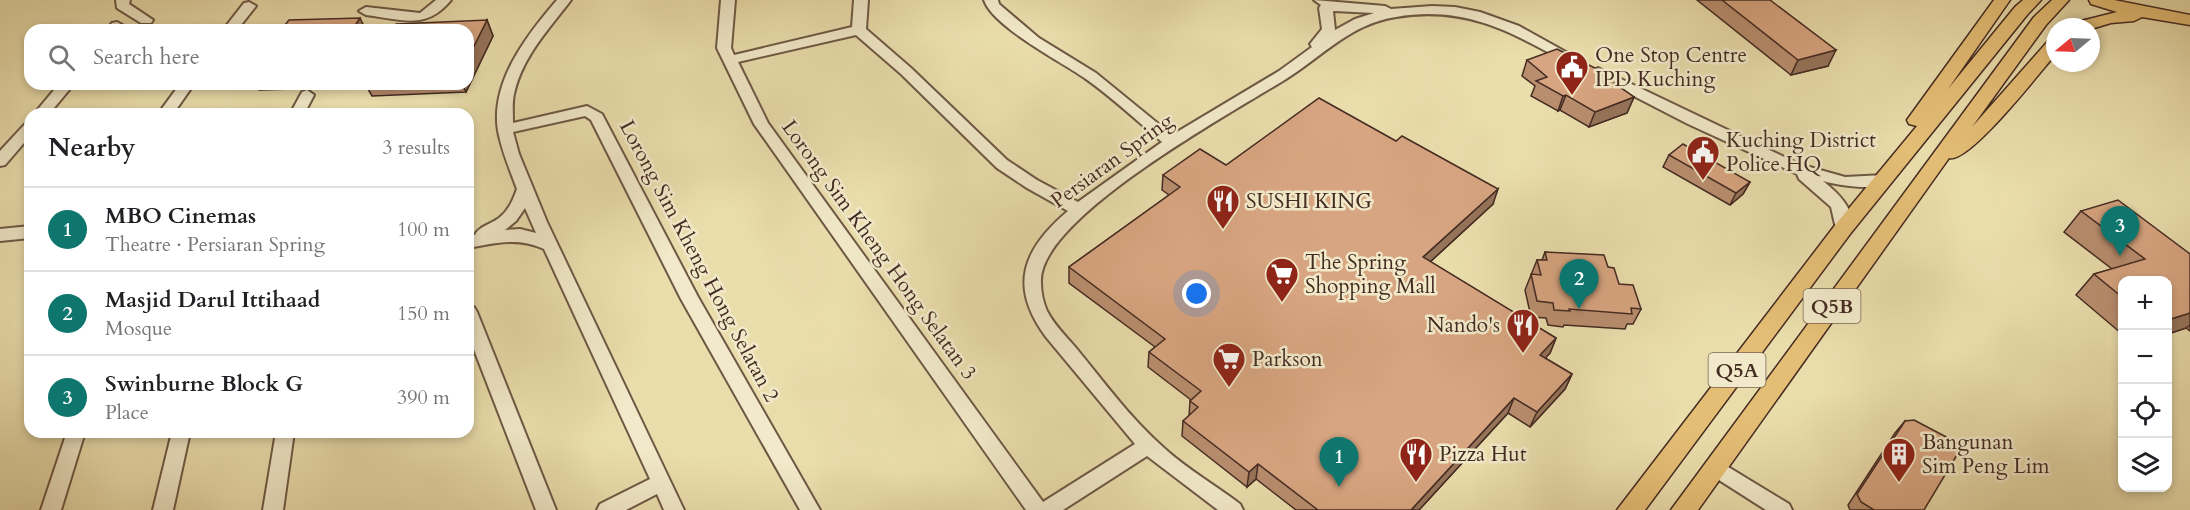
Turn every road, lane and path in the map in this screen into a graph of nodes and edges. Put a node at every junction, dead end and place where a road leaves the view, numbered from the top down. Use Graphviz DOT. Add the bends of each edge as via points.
graph roads {
  1 [pos="123,0"];
  2 [pos="444,0"];
  3 [pos="564,0"];
  4 [pos="728,0"];
  5 [pos="861,0"];
  6 [pos="991,0"];
  7 [pos="2002,0"];
  8 [pos="2033,0"];
  9 [pos="2061,0"];
  10 [pos="2097,0"];
  11 [pos="1322,3"];
  12 [pos="249,6"];
  13 [pos="366,11"];
  14 [pos="1406,11"];
  15 [pos="2168,17"];
  16 [pos="146,20"];
  17 [pos="2190,20"];
  18 [pos="2100,21"];
  19 [pos="235,24"];
  20 [pos="1352,26"];
  21 [pos="859,30"];
  22 [pos="2046,54"];
  23 [pos="1310,55"];
  24 [pos="729,60"];
  25 [pos="62,90"];
  26 [pos="183,90"];
  27 [pos="307,95"];
  28 [pos="46,108"];
  29 [pos="169,108"];
  30 [pos="300,108"];
  31 [pos="505,129"];
  32 [pos="24,134"];
  33 [pos="1172,143"];
  34 [pos="1903,157"];
  35 [pos="0,162"];
  36 [pos="1794,168"];
  37 [pos="1932,169"];
  38 [pos="1884,180"];
  39 [pos="525,189"];
  40 [pos="1078,209"];
  41 [pos="1843,230"];
  42 [pos="24,233"];
  43 [pos="0,235"];
  44 [pos="474,238"];
  45 [pos="474,240"];
  46 [pos="552,246"];
  47 [pos="474,327"];
  48 [pos="74,438"];
  49 [pos="180,438"];
  50 [pos="284,438"];
  51 [pos="1148,445"];
  52 [pos="1715,467"];
  53 [pos="661,483"];
  54 [pos="51,510"];
  55 [pos="163,510"];
  56 [pos="273,510"];
  57 [pos="546,510"];
  58 [pos="607,510"];
  59 [pos="674,510"];
  60 [pos="810,510"];
  61 [pos="1037,510"];
  62 [pos="1047,510"];
  63 [pos="1233,510"];
  64 [pos="1630,510"];
  65 [pos="1684,510"];
  66 [pos="1782,510"];
  1 -- 16 [label="street" via="122,5"];
  2 -- 13 [label="street" via="422,16"];
  3 -- 31 [label="street" via="517,66 506,95"];
  4 -- 24 [label="street, Lorong Sim Kheng Hong Selatan 3" via="724,48"];
  5 -- 21 [label="street"];
  6 -- 33 [label="street" via="1034,41 1091,76"];
  7 -- 34 [label="main road, Q5A" via="1909,129"];
  8 -- 34 [label="main road, Q5A"];
  9 -- 37 [label="main road, Q5B" via="2040,21"];
  10 -- 15 [label="main road"];
  11 -- 14 [label="street"];
  11 -- 20 [label="street"];
  11 -- 23 [label="street" via="1329,29"];
  12 -- 19 [label="street"];
  14 -- 20 [label="street, Persiaran Spring"];
  14 -- 36 [label="street" via="1447,9 1475,13 1498,22"];
  15 -- 17 [label="main road"];
  15 -- 18 [label="main road"];
  20 -- 23 [label="street, Persiaran Spring"];
  21 -- 24 [label="street"];
  21 -- 40 [label="street" via="1002,164"];
  22 -- 37 [label="main road, Q5B" via="1980,129"];
  23 -- 33 [label="street, Persiaran Spring"];
  24 -- 61 [label="street, Lorong Sim Kheng Hong Selatan 3" via="761,124"];
  25 -- 28 [label="street"];
  26 -- 29 [label="street"];
  27 -- 30 [label="street"];
  31 -- 39 [label="street"];
  31 -- 60 [label="street, Lorong Sim Kheng Hong Selatan 2" via="587,111 597,117 690,299"];
  32 -- 35 [label="street"];
  33 -- 40 [label="street, Persiaran Spring"];
  34 -- 38 [label="main road, Q5A"];
  36 -- 38 [label="street" via="1845,182"];
  36 -- 41 [label="street" via="1826,191 1839,207 1845,219"];
  37 -- 52 [label="main road, Q5B"];
  38 -- 41 [label="main road, Q5A"];
  39 -- 44 [label="street" via="512,218"];
  39 -- 46 [label="street"];
  40 -- 51 [label="street, Persiaran Spring" via="1046,243 1037,259 1032,274 1038,310"];
  41 -- 64 [label="main road, Q5A"];
  42 -- 43 [label="street"];
  45 -- 46 [label="street" via="514,234 532,236"];
  46 -- 53 [label="street"];
  47 -- 57 [label="street"];
  48 -- 54 [label="street"];
  49 -- 55 [label="street"];
  50 -- 56 [label="street"];
  51 -- 62 [label="street"];
  51 -- 63 [label="street, Persiaran Spring"];
  52 -- 65 [label="main road, Q5B"];
  52 -- 66 [label="street"];
  53 -- 58 [label="street"];
  53 -- 59 [label="street"];
}
